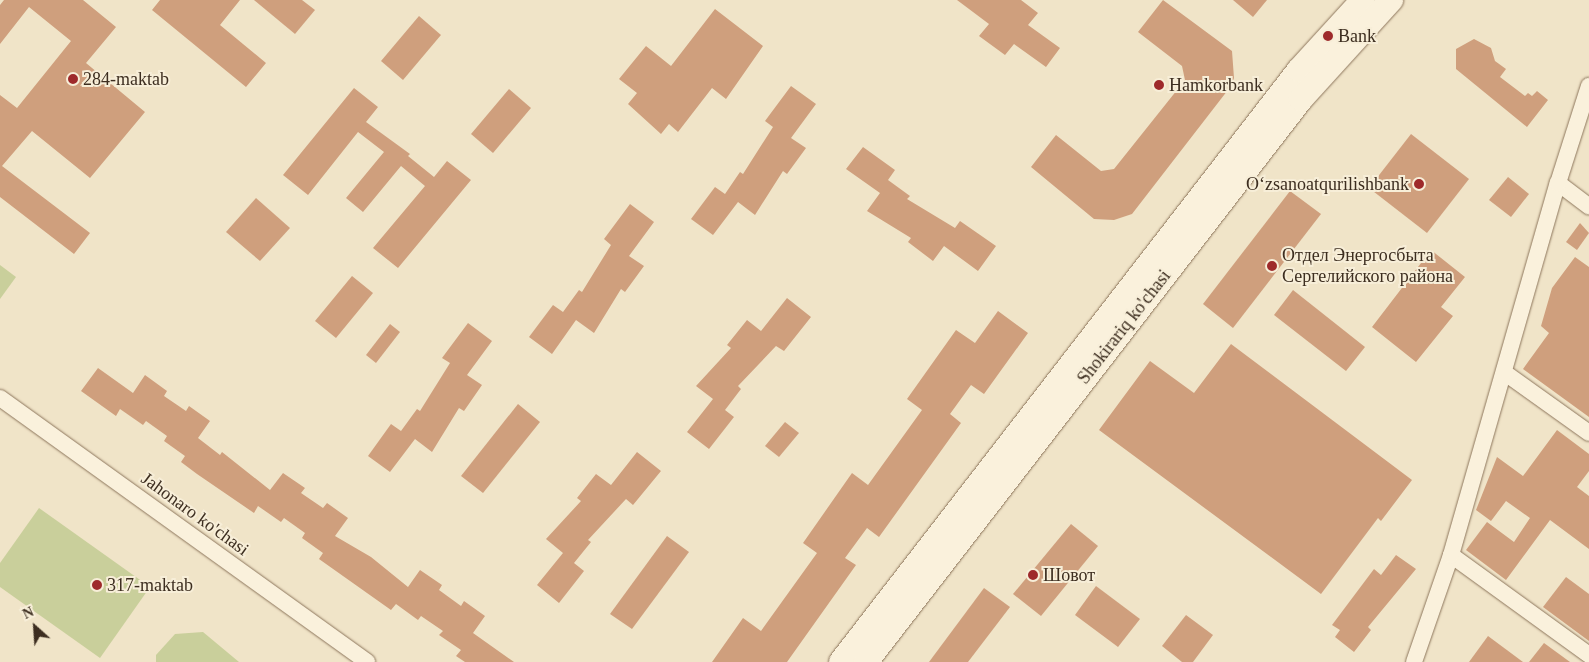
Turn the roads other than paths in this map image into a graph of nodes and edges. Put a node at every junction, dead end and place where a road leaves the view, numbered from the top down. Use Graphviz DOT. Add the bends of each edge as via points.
graph roads {
  1 [pos="1363,0"];
  2 [pos="1391,0"];
  3 [pos="1589,86"];
  4 [pos="1558,183"];
  5 [pos="1589,206"];
  6 [pos="1505,372"];
  7 [pos="0,398"];
  8 [pos="1589,433"];
  9 [pos="1451,555"];
  10 [pos="1589,655"];
  11 [pos="367,662"];
  12 [pos="841,662"];
  13 [pos="866,662"];
  14 [pos="1414,662"];
  1 -- 12 [label="main road, Shokirariq ko'chasi" via="1299,70"];
  2 -- 13 [label="main road, Shokirariq ko'chasi" via="1301,99"];
  3 -- 4 [label="street"];
  4 -- 5 [label="street"];
  4 -- 6 [label="street"];
  6 -- 8 [label="street"];
  6 -- 9 [label="street"];
  7 -- 11 [label="street, Jahonaro ko'chasi"];
  9 -- 10 [label="street"];
  9 -- 14 [label="street"];
}
